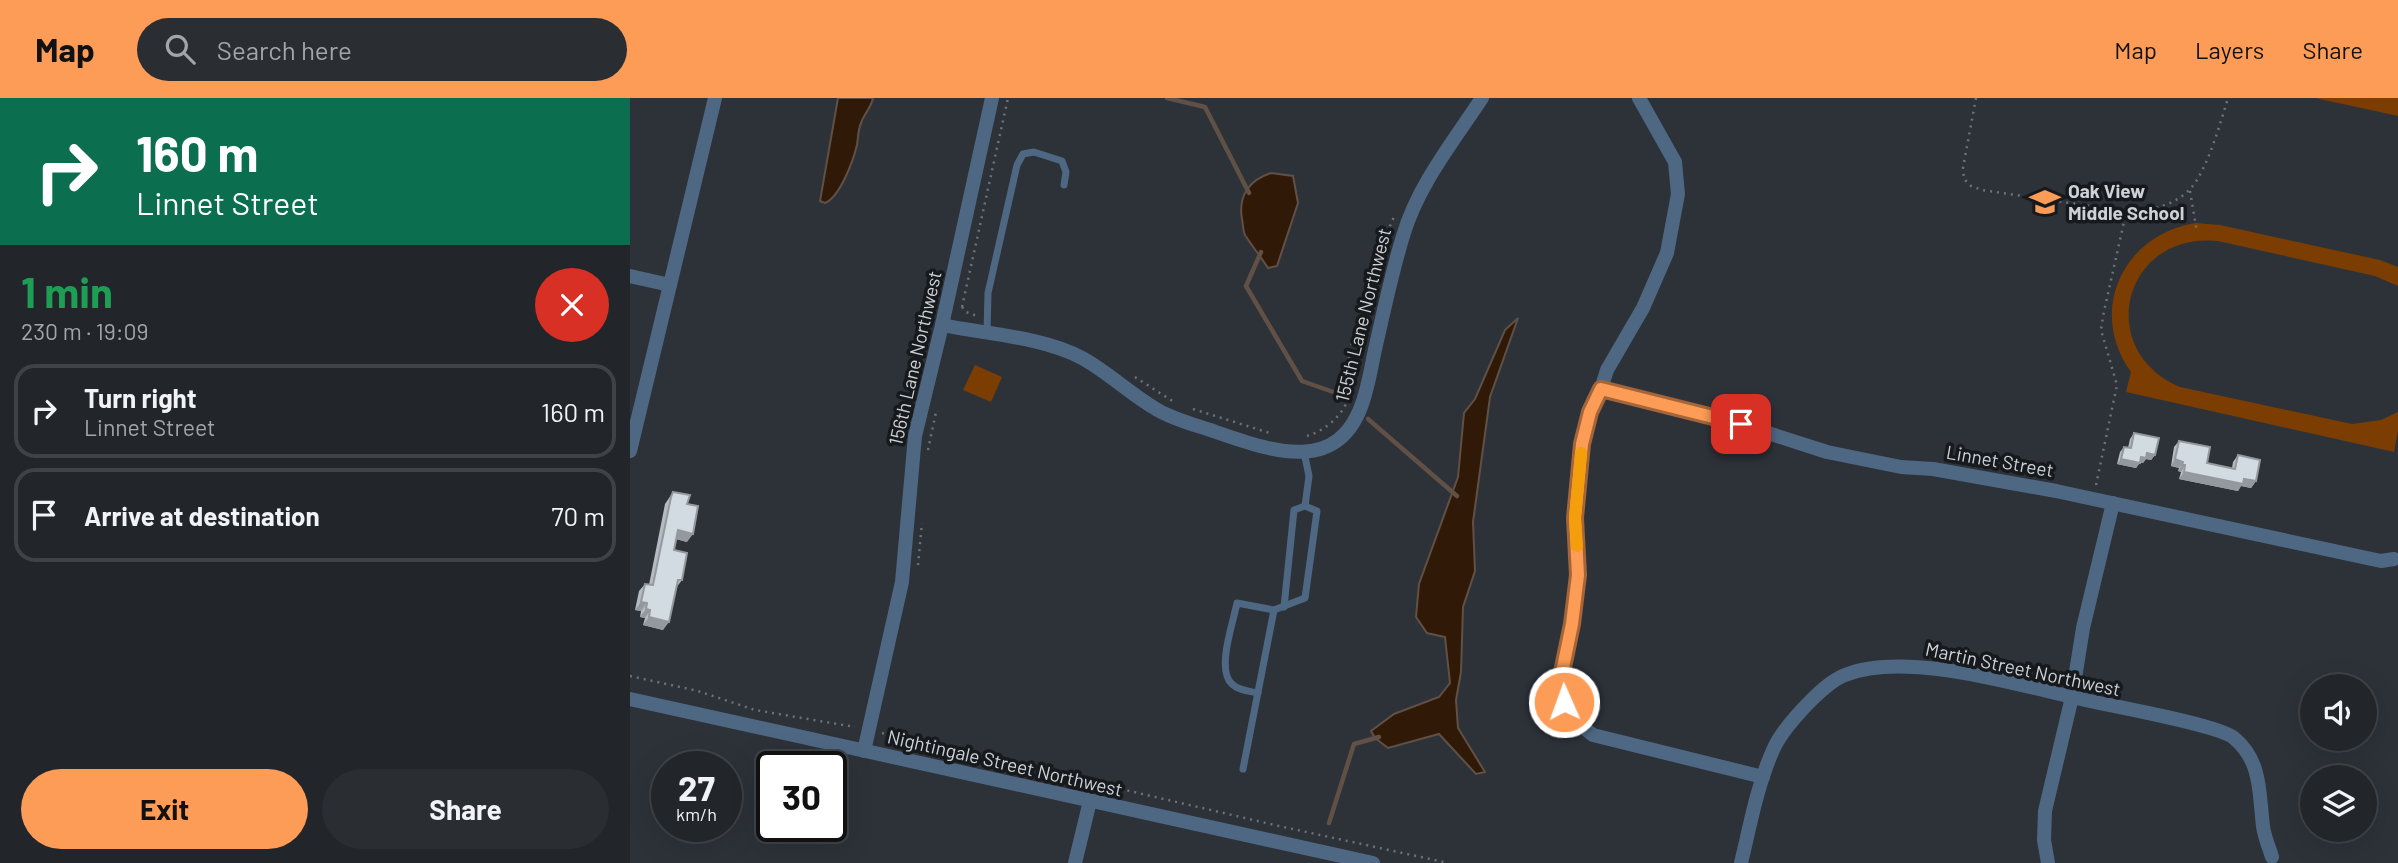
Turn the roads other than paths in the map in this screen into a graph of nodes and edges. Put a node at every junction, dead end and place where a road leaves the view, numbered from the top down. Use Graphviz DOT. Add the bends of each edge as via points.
graph roads {
  1 [pos="715,98"];
  2 [pos="992,98"];
  3 [pos="1482,98"];
  4 [pos="1639,98"];
  5 [pos="1064,185"];
  6 [pos="630,276"];
  7 [pos="670,285"];
  8 [pos="943,326"];
  9 [pos="986,334"];
  10 [pos="1601,389"];
  11 [pos="1303,445"];
  12 [pos="630,451"];
  13 [pos="2113,503"];
  14 [pos="1305,506"];
  15 [pos="2394,559"];
  16 [pos="1284,607"];
  17 [pos="1274,610"];
  18 [pos="1258,693"];
  19 [pos="2072,697"];
  20 [pos="630,699"];
  21 [pos="864,751"];
  22 [pos="1243,769"];
  23 [pos="1763,777"];
  24 [pos="1090,801"];
  25 [pos="2272,857"];
  26 [pos="1075,863"];
  27 [pos="1373,863"];
  28 [pos="1741,863"];
  29 [pos="2048,863"];
  1 -- 7 [label="street"];
  2 -- 8 [label="street, 156th Lane Northwest"];
  3 -- 11 [label="street, 155th Lane Northwest" via="1413,207 1393,270 1364,400 1353,426 1320,449"];
  4 -- 10 [label="street" via="1675,162 1678,194 1667,253"];
  5 -- 9 [label="lane" via="1062,161 1034,152 1023,154 988,293"];
  6 -- 7 [label="street"];
  7 -- 12 [label="street"];
  8 -- 9 [label="street"];
  8 -- 21 [label="street, 156th Lane Northwest" via="915,436 902,582"];
  9 -- 11 [label="street" via="1046,345 1082,358 1168,416 1282,452"];
  10 -- 13 [label="street, Linnet Street" via="1718,417 1827,452"];
  10 -- 23 [label="street" via="1590,412 1577,483 1578,575 1560,682 1564,702 1593,735"];
  11 -- 14 [label="lane" via="1309,476"];
  13 -- 15 [label="street, Linnet Street" via="2381,561"];
  13 -- 19 [label="street" via="2083,628"];
  14 -- 16 [label="lane" via="1294,510"];
  14 -- 16 [label="lane" via="1317,511 1305,598"];
  16 -- 17 [label="lane"];
  17 -- 18 [label="lane"];
  17 -- 18 [label="lane" via="1237,603 1224,667 1230,683"];
  18 -- 22 [label="lane"];
  19 -- 23 [label="street, Martin Street Northwest" via="1915,666 1873,666 1843,676 1809,701 1773,748"];
  19 -- 25 [label="street, Martin Street Northwest" via="2232,736 2254,765"];
  19 -- 29 [label="street" via="2044,816"];
  20 -- 21 [label="street, Nightingale Street Northwest"];
  21 -- 24 [label="street, Nightingale Street Northwest"];
  23 -- 28 [label="street, Martin Street Northwest"];
  24 -- 26 [label="street"];
  24 -- 27 [label="street, Nightingale Street Northwest"];
}
